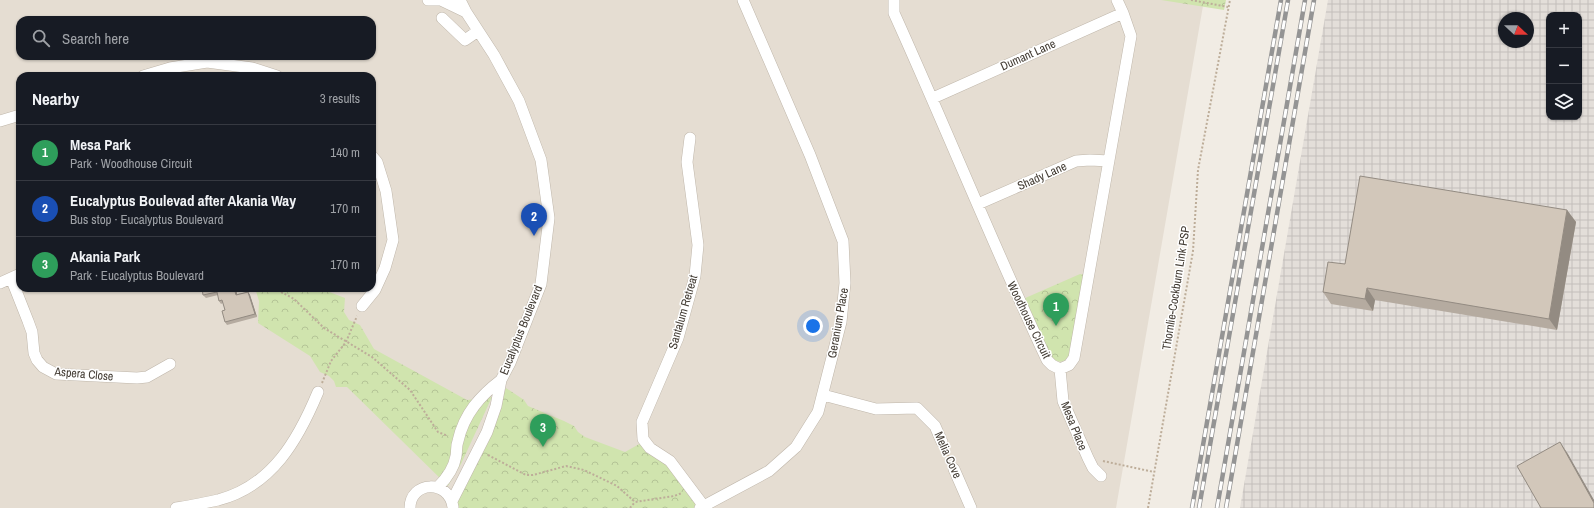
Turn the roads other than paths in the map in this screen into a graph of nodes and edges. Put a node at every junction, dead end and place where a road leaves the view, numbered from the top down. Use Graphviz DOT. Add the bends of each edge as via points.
graph roads {
  1 [pos="428,0"];
  2 [pos="440,0"];
  3 [pos="460,0"];
  4 [pos="744,0"];
  5 [pos="894,0"];
  6 [pos="1117,0"];
  7 [pos="466,12"];
  8 [pos="1123,13"];
  9 [pos="442,18"];
  10 [pos="478,31"];
  11 [pos="157,72"];
  12 [pos="264,72"];
  13 [pos="933,98"];
  14 [pos="16,116"];
  15 [pos="0,121"];
  16 [pos="690,138"];
  17 [pos="376,161"];
  18 [pos="1109,161"];
  19 [pos="978,204"];
  20 [pos="15,276"];
  21 [pos="0,283"];
  22 [pos="376,288"];
  23 [pos="20,292"];
  24 [pos="373,292"];
  25 [pos="362,306"];
  26 [pos="170,364"];
  27 [pos="1060,369"];
  28 [pos="501,380"];
  29 [pos="318,392"];
  30 [pos="823,395"];
  31 [pos="942,442"];
  32 [pos="954,469"];
  33 [pos="1101,476"];
  34 [pos="438,487"];
  35 [pos="453,505"];
  36 [pos="702,507"];
  37 [pos="176,508"];
  38 [pos="410,508"];
  39 [pos="971,508"];
  1 -- 2 [label="street"];
  2 -- 7 [label="street"];
  3 -- 7 [label="street, Eucalyptus Boulevard"];
  4 -- 30 [label="street, Geranium Place" via="843,241 846,283 841,322"];
  5 -- 13 [label="street, Woodhouse Circuit" via="894,13"];
  6 -- 8 [label="street, Woodhouse Circuit"];
  7 -- 10 [label="street, Eucalyptus Boulevard"];
  8 -- 13 [label="street, Dumant Lane"];
  8 -- 18 [label="street, Woodhouse Circuit" via="1131,36"];
  9 -- 10 [label="street" via="465,40"];
  10 -- 28 [label="street, Eucalyptus Boulevard" via="515,94 541,160 549,218 541,284"];
  11 -- 12 [label="street" via="207,62"];
  13 -- 19 [label="street, Woodhouse Circuit"];
  14 -- 15 [label="street"];
  16 -- 36 [label="street, Santalum Retreat" via="687,162 698,245 695,276 678,338 642,422 643,438 650,448 670,461"];
  17 -- 22 [label="street" via="386,192 393,240"];
  18 -- 19 [label="street, Shady Lane" via="1076,161"];
  18 -- 27 [label="street, Woodhouse Circuit" via="1074,358 1069,365"];
  19 -- 27 [label="street, Woodhouse Circuit" via="1047,360"];
  20 -- 21 [label="street"];
  23 -- 26 [label="street, Aspera Close" via="36,356 49,371 68,375 137,378 147,377"];
  24 -- 25 [label="street"];
  27 -- 33 [label="street, Mesa Place" via="1063,401 1093,468"];
  28 -- 34 [label="street, Eucalyptus Boulevard" via="469,411 458,441 452,470"];
  28 -- 35 [label="street, Eucalyptus Boulevard" via="487,432"];
  29 -- 37 [label="street" via="306,421 288,450 270,472 247,487 219,500"];
  30 -- 31 [label="street, Melia Cove" via="876,409 917,408 935,426"];
  30 -- 36 [label="street, Geranium Place" via="818,412 796,447 769,471"];
  32 -- 39 [label="street, Melia Cove"];
  34 -- 35 [label="street, Eucalyptus Boulevard" via="449,495"];
  34 -- 38 [label="street" via="430,486 416,492"];
}
